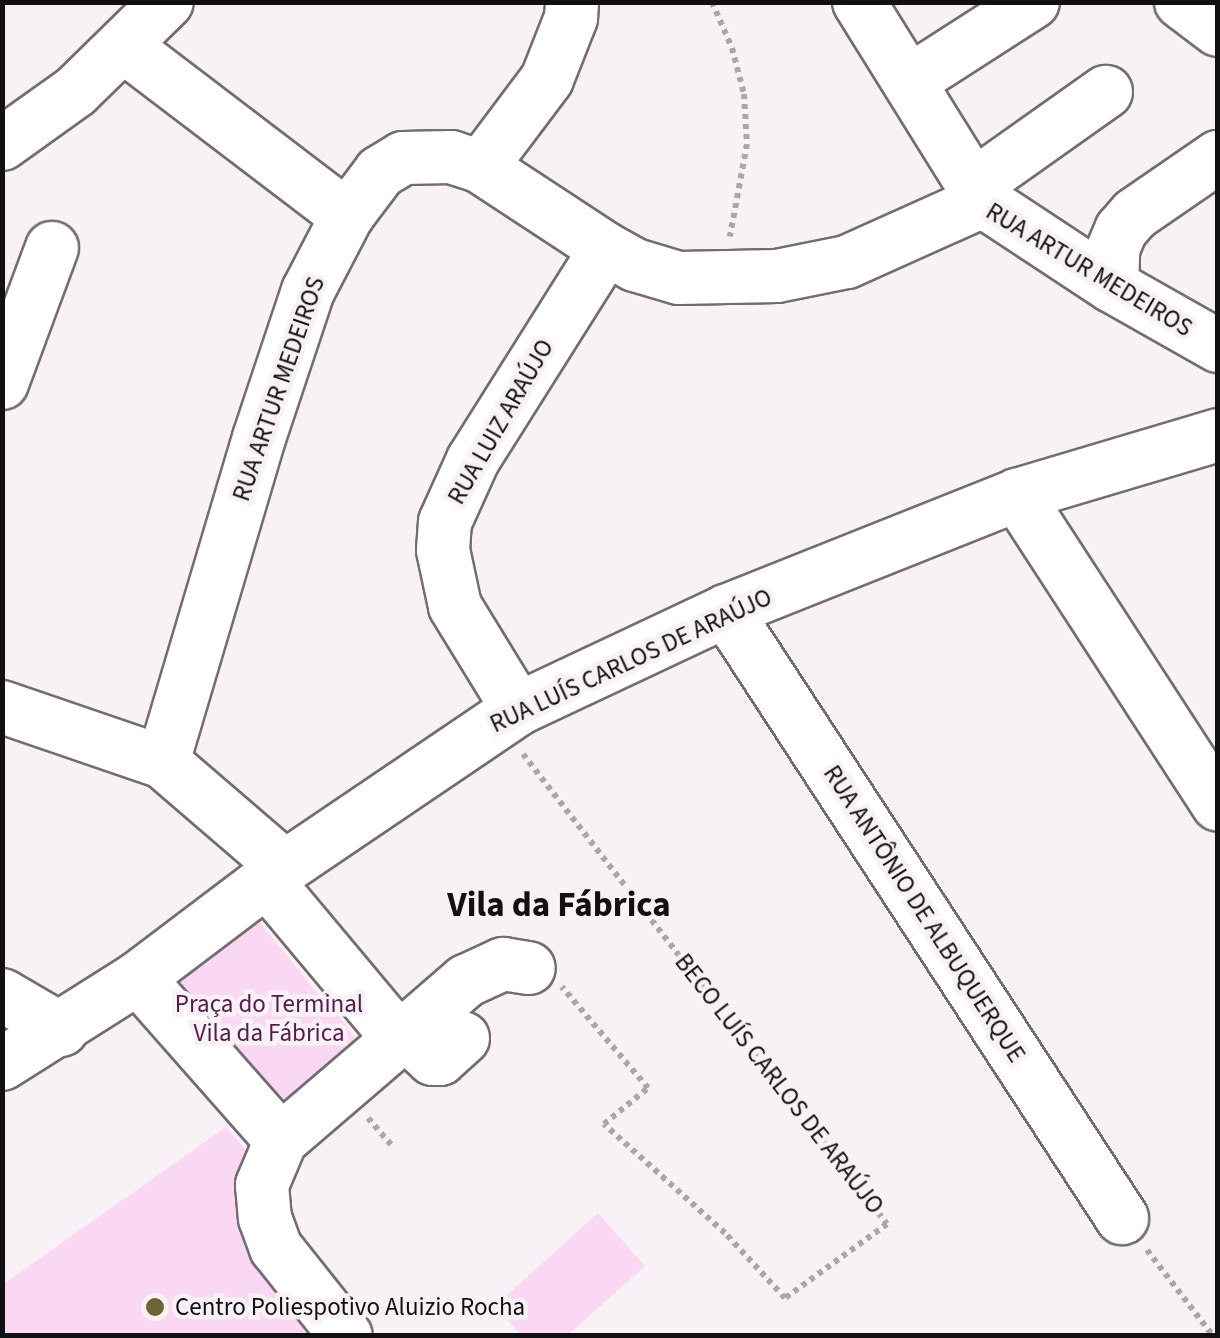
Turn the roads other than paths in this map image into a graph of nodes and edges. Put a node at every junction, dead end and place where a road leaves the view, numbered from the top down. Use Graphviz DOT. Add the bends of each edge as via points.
graph roads {
  1 [pos="168,2"];
  2 [pos="572,2"];
  3 [pos="859,2"];
  4 [pos="1033,2"];
  5 [pos="1181,2"];
  6 [pos="1218,30"];
  7 [pos="125,47"];
  8 [pos="910,81"];
  9 [pos="1106,92"];
  10 [pos="2,144"];
  11 [pos="1218,157"];
  12 [pos="480,167"];
  13 [pos="978,194"];
  14 [pos="347,216"];
  15 [pos="52,248"];
  16 [pos="606,249"];
  17 [pos="1112,286"];
  18 [pos="1218,346"];
  19 [pos="2,383"];
  20 [pos="1218,435"];
  21 [pos="1016,496"];
  22 [pos="726,611"];
  23 [pos="2,707"];
  24 [pos="507,715"];
  25 [pos="164,762"];
  26 [pos="1218,805"];
  27 [pos="276,874"];
  28 [pos="530,968"];
  29 [pos="138,978"];
  30 [pos="2,994"];
  31 [pos="62,1030"];
  32 [pos="402,1036"];
  33 [pos="463,1038"];
  34 [pos="2,1064"];
  35 [pos="281,1140"];
  36 [pos="1122,1218"];
  37 [pos="346,1336"];
  1 -- 7 [label="street"];
  2 -- 12 [label="street" via="547,79"];
  3 -- 8 [label="street"];
  4 -- 8 [label="street"];
  5 -- 6 [label="street"];
  7 -- 10 [label="street"];
  7 -- 14 [label="street"];
  8 -- 13 [label="street"];
  9 -- 13 [label="street"];
  11 -- 17 [label="street" via="1121,230"];
  12 -- 14 [label="street, RUA ARTUR MEDEIROS" via="440,156 403,158 380,172"];
  12 -- 16 [label="street, RUA ARTUR MEDEIROS"];
  13 -- 16 [label="street, RUA ARTUR MEDEIROS" via="847,262 777,276 679,278"];
  13 -- 17 [label="street, RUA ARTUR MEDEIROS"];
  14 -- 25 [label="street, RUA ARTUR MEDEIROS" via="308,290 287,351"];
  15 -- 19 [label="street"];
  16 -- 24 [label="street, RUA LUIZ ARAÚJO" via="473,460 445,522 442,550 455,606"];
  17 -- 18 [label="street, RUA ARTUR MEDEIROS"];
  20 -- 21 [label="street, RUA LUÍS CARLOS DE ARAÚJO"];
  21 -- 22 [label="street, RUA LUÍS CARLOS DE ARAÚJO"];
  21 -- 26 [label="street"];
  22 -- 24 [label="street, RUA LUÍS CARLOS DE ARAÚJO"];
  22 -- 36 [label="street, RUA ANTÔNIO DE ALBUQUERQUE"];
  23 -- 25 [label="street"];
  24 -- 27 [label="street, RUA LUÍS CARLOS DE ARAÚJO"];
  25 -- 27 [label="street"];
  27 -- 29 [label="street, RUA LUÍS CARLOS DE ARAÚJO"];
  27 -- 32 [label="street"];
  28 -- 32 [label="street" via="503,964 466,982"];
  29 -- 31 [label="street, RUA LUÍS CARLOS DE ARAÚJO"];
  29 -- 35 [label="street"];
  30 -- 31 [label="street"];
  31 -- 34 [label="street, RUA LUÍS CARLOS DE ARAÚJO"];
  32 -- 33 [label="street" via="438,1060"];
  32 -- 35 [label="street"];
  35 -- 37 [label="street" via="262,1185 264,1218 276,1248"];
}
